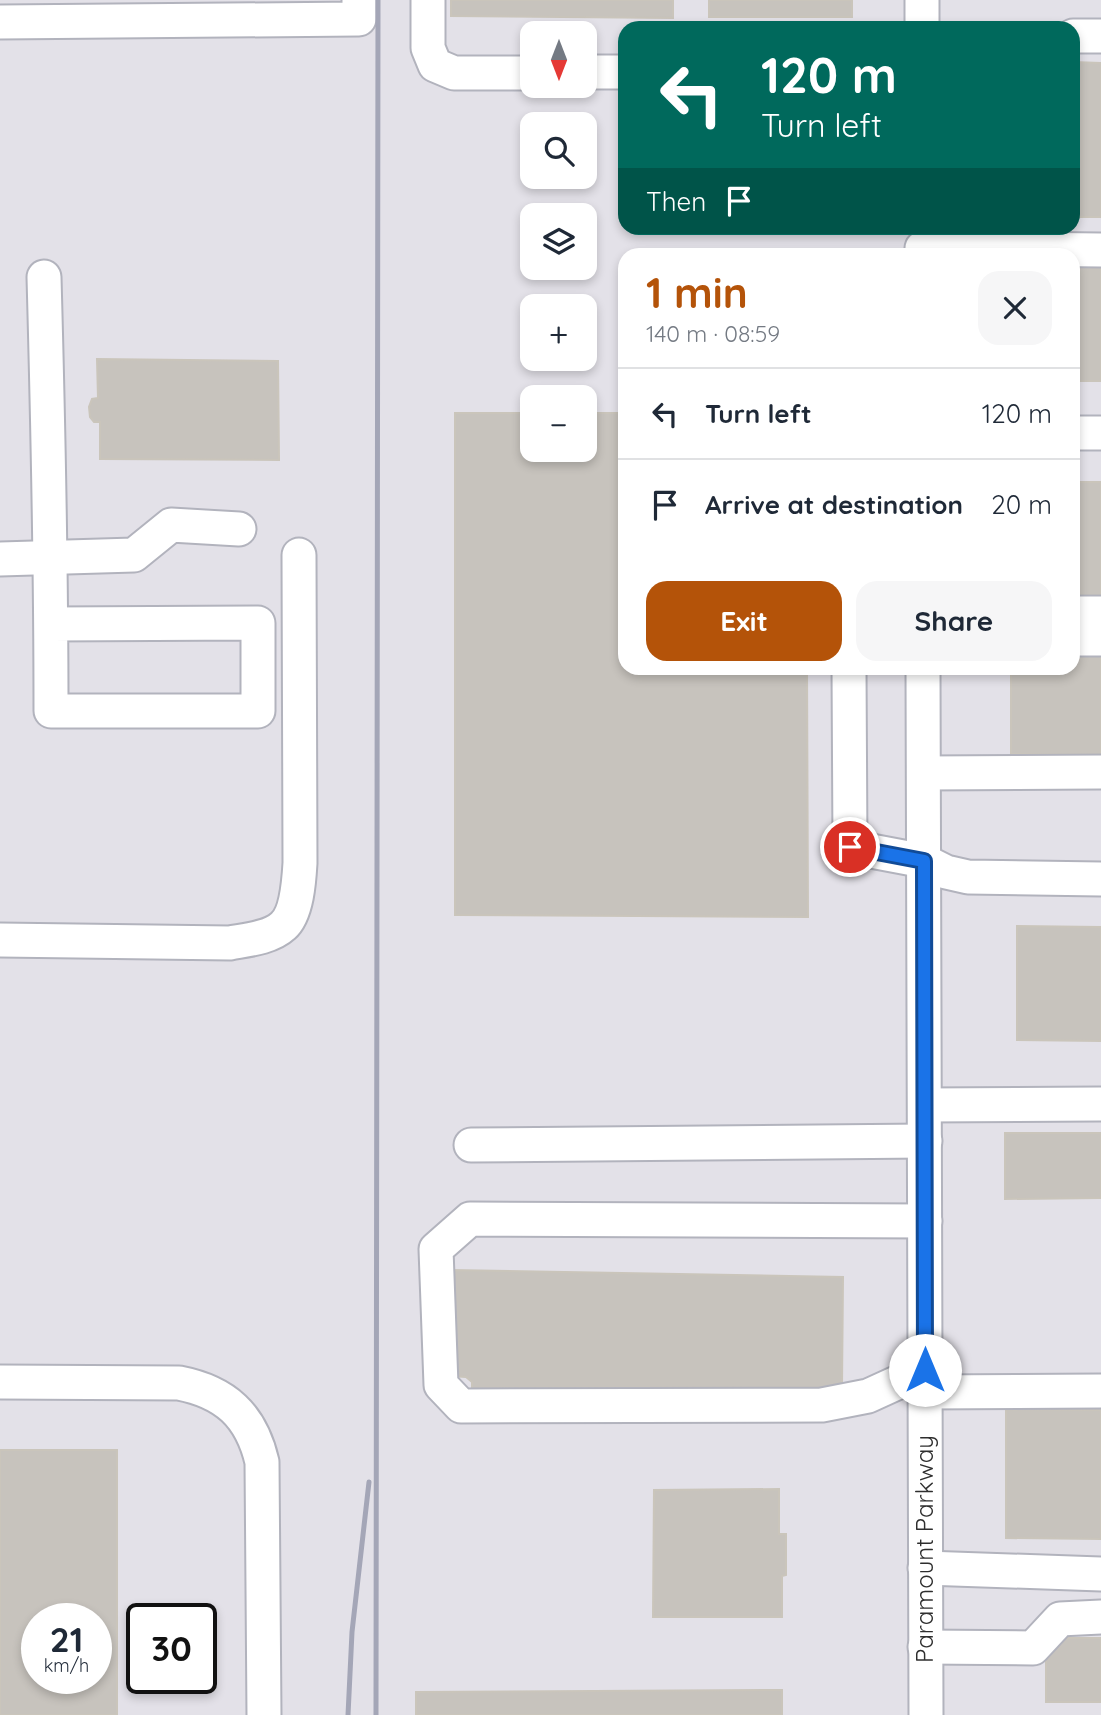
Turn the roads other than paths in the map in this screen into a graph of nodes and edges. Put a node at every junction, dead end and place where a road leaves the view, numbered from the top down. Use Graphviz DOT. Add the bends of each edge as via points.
graph roads {
  1 [pos="359,0"];
  2 [pos="428,0"];
  3 [pos="922,0"];
  4 [pos="922,21"];
  5 [pos="0,22"];
  6 [pos="1080,36"];
  7 [pos="1101,36"];
  8 [pos="520,72"];
  9 [pos="597,72"];
  10 [pos="618,72"];
  11 [pos="922,244"];
  12 [pos="950,248"];
  13 [pos="1080,250"];
  14 [pos="1101,250"];
  15 [pos="44,276"];
  16 [pos="1080,433"];
  17 [pos="1101,433"];
  18 [pos="239,529"];
  19 [pos="299,555"];
  20 [pos="51,558"];
  21 [pos="0,559"];
  22 [pos="1080,613"];
  23 [pos="1101,613"];
  24 [pos="51,624"];
  25 [pos="1080,639"];
  26 [pos="1101,639"];
  27 [pos="849,675"];
  28 [pos="923,675"];
  29 [pos="1101,772"];
  30 [pos="924,773"];
  31 [pos="924,861"];
  32 [pos="1101,879"];
  33 [pos="0,940"];
  34 [pos="1099,1104"];
  35 [pos="925,1105"];
  36 [pos="925,1141"];
  37 [pos="471,1145"];
  38 [pos="925,1221"];
  39 [pos="925,1381"];
  40 [pos="0,1382"];
  41 [pos="1101,1391"];
  42 [pos="925,1568"];
  43 [pos="1101,1574"];
  44 [pos="1101,1617"];
  45 [pos="925,1647"];
  46 [pos="264,1715"];
  47 [pos="926,1715"];
  1 -- 5 [label="street" via="359,19"];
  2 -- 8 [label="street" via="428,48 435,65 454,73"];
  3 -- 4 [label="street"];
  6 -- 7 [label="street"];
  9 -- 10 [label="street"];
  11 -- 12 [label="street"];
  13 -- 14 [label="street"];
  15 -- 20 [label="street"];
  16 -- 17 [label="street"];
  18 -- 20 [label="street" via="171,525 134,555"];
  19 -- 33 [label="street" via="300,863 297,897 284,926 230,943"];
  20 -- 21 [label="street"];
  20 -- 24 [label="street"];
  22 -- 23 [label="street"];
  24 -- 24 [label="street" via="51,711 258,711 258,623"];
  25 -- 26 [label="street"];
  27 -- 31 [label="street" via="850,847"];
  28 -- 30 [label="street, Paramount Parkway"];
  29 -- 30 [label="street"];
  30 -- 31 [label="street, Paramount Parkway"];
  31 -- 32 [label="street" via="968,877"];
  31 -- 35 [label="street, Paramount Parkway"];
  34 -- 35 [label="street"];
  35 -- 36 [label="street, Paramount Parkway"];
  36 -- 37 [label="street"];
  36 -- 38 [label="street, Paramount Parkway"];
  38 -- 39 [label="street, Paramount Parkway"];
  38 -- 39 [label="street" via="470,1219 436,1250 441,1385 461,1406 822,1405"];
  39 -- 41 [label="street"];
  39 -- 42 [label="street, Paramount Parkway"];
  40 -- 46 [label="street" via="179,1383 220,1397 242,1418 253,1432 262,1461"];
  42 -- 43 [label="street"];
  42 -- 45 [label="street, Paramount Parkway"];
  44 -- 45 [label="street" via="1060,1619 1033,1648"];
  45 -- 47 [label="street, Paramount Parkway"];
}
